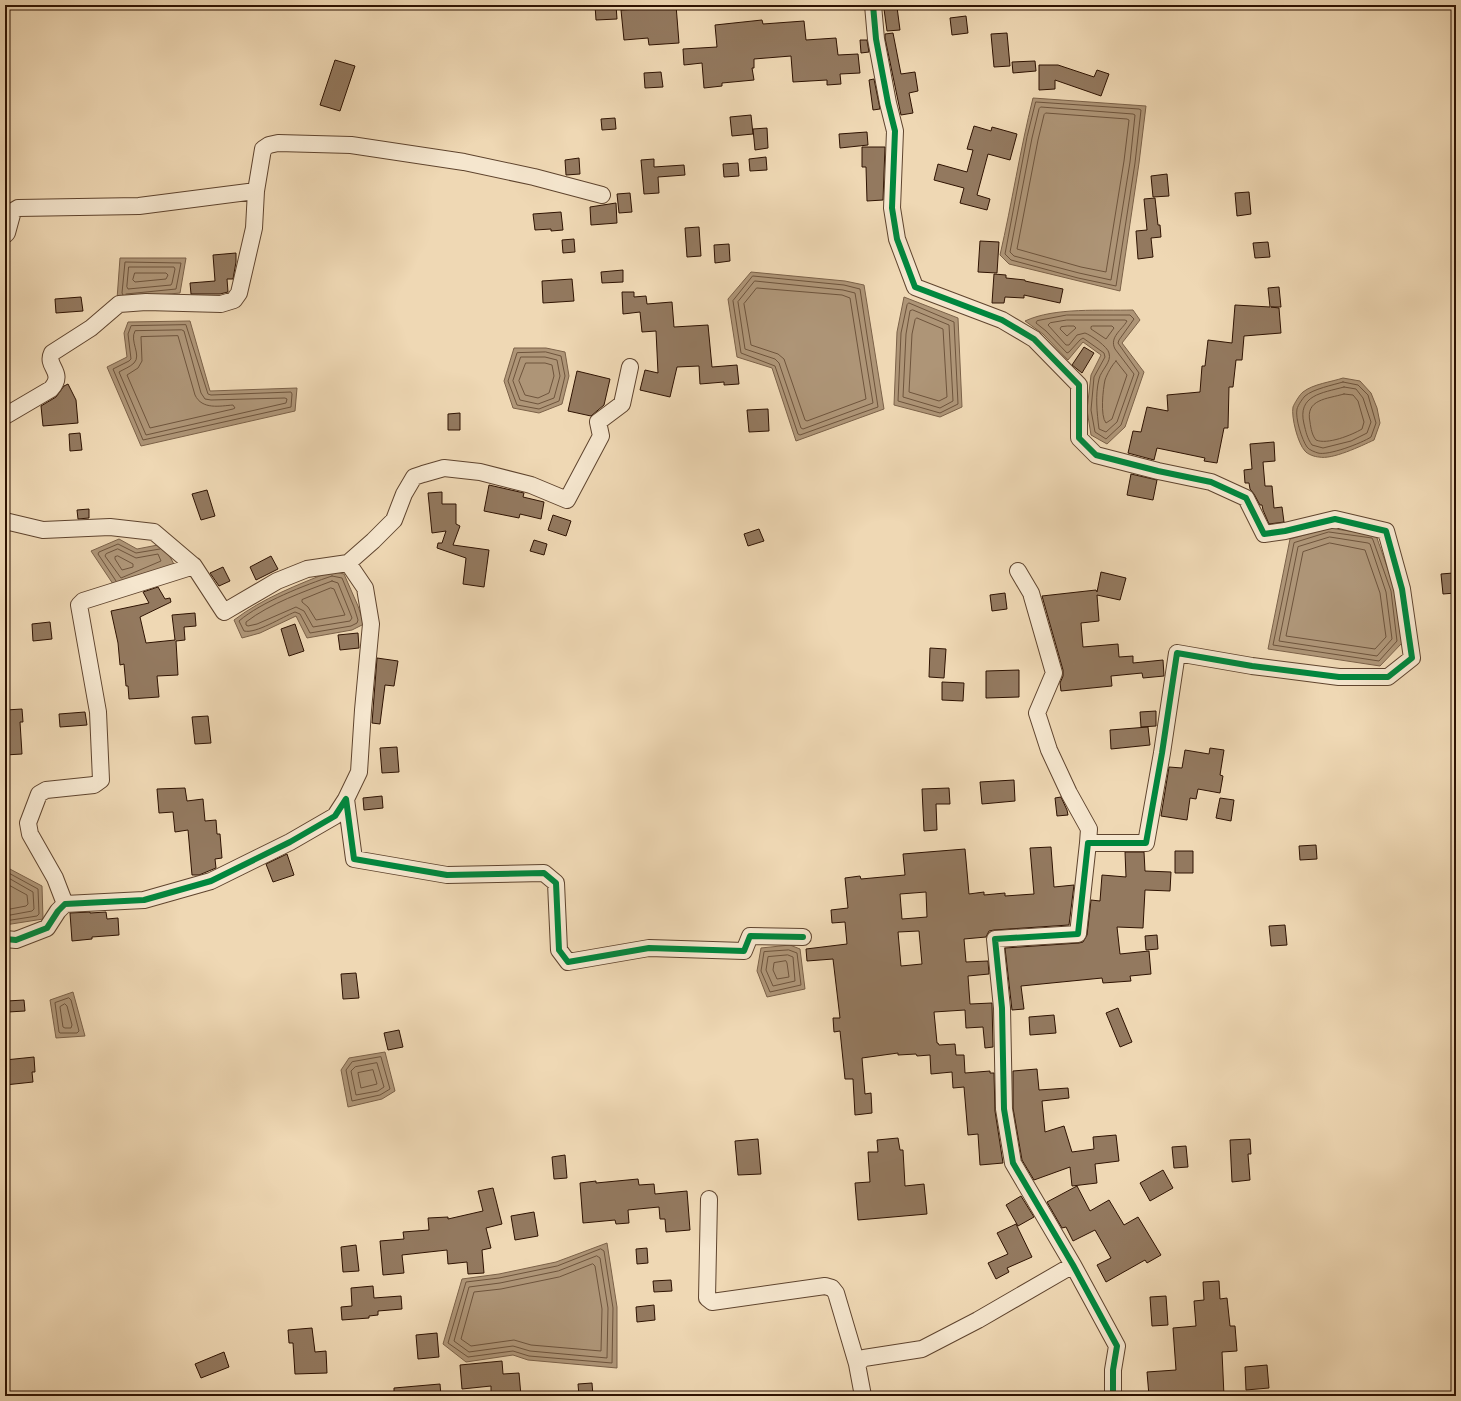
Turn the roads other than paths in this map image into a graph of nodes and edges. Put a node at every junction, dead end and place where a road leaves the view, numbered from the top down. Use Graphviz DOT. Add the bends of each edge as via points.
graph roads {
  1 [pos="873,5"];
  2 [pos="256,191"];
  3 [pos="602,195"];
  4 [pos="5,235"];
  5 [pos="630,367"];
  6 [pos="5,416"];
  7 [pos="5,521"];
  8 [pos="348,563"];
  9 [pos="194,566"];
  10 [pos="1018,571"];
  11 [pos="346,799"];
  12 [pos="1088,843"];
  13 [pos="65,904"];
  14 [pos="803,936"];
  15 [pos="5,939"];
  16 [pos="708,1199"];
  17 [pos="1073,1265"];
  18 [pos="857,1364"];
  19 [pos="862,1396"];
  20 [pos="1113,1396"];
  1 -- 12 [label="street" via="876,39 895,131 892,208 897,239 915,287 1002,320 1034,339 1079,385 1079,438 1096,455 1211,482 1246,498 1264,534 1335,519 1386,531 1402,589 1412,658 1388,677 1339,677 1177,653 1146,843"];
  2 -- 3 [label="street" via="263,149 278,143 350,145 464,162"];
  2 -- 4 [label="street" via="139,206 18,208 13,211"];
  2 -- 6 [label="street" via="254,228 239,293 234,300 221,304 119,304 91,328 52,353 50,357 57,383 51,389"];
  5 -- 8 [label="street" via="622,404 598,422 601,436 567,500 531,486 480,472 444,468 423,474 414,477 407,488 394,520"];
  7 -- 9 [label="street" via="43,530 110,527 154,532"];
  8 -- 9 [label="street" via="308,568 277,581 224,612"];
  8 -- 11 [label="street" via="365,588 371,624 359,772"];
  9 -- 13 [label="street" via="83,601 79,605 98,712 101,780 94,785 46,790 39,794 28,823 30,834 55,878"];
  10 -- 12 [label="street" via="1031,592 1054,673 1037,713 1049,750 1089,829"];
  11 -- 13 [label="street" via="335,816 290,842 211,881 144,900"];
  11 -- 14 [label="street" via="354,859 447,875 544,873 556,883 558,950 568,962 649,948 744,951 750,936"];
  12 -- 17 [label="street" via="1078,934 995,939 1002,1008 1004,1108 1013,1163"];
  13 -- 15 [label="street" via="47,928 16,940"];
  16 -- 18 [label="street" via="707,1298 712,1302 826,1286 832,1288 836,1293"];
  17 -- 18 [label="street" via="922,1350 864,1358"];
  17 -- 20 [label="street" via="1117,1346"];
  18 -- 19 [label="street"];
}
